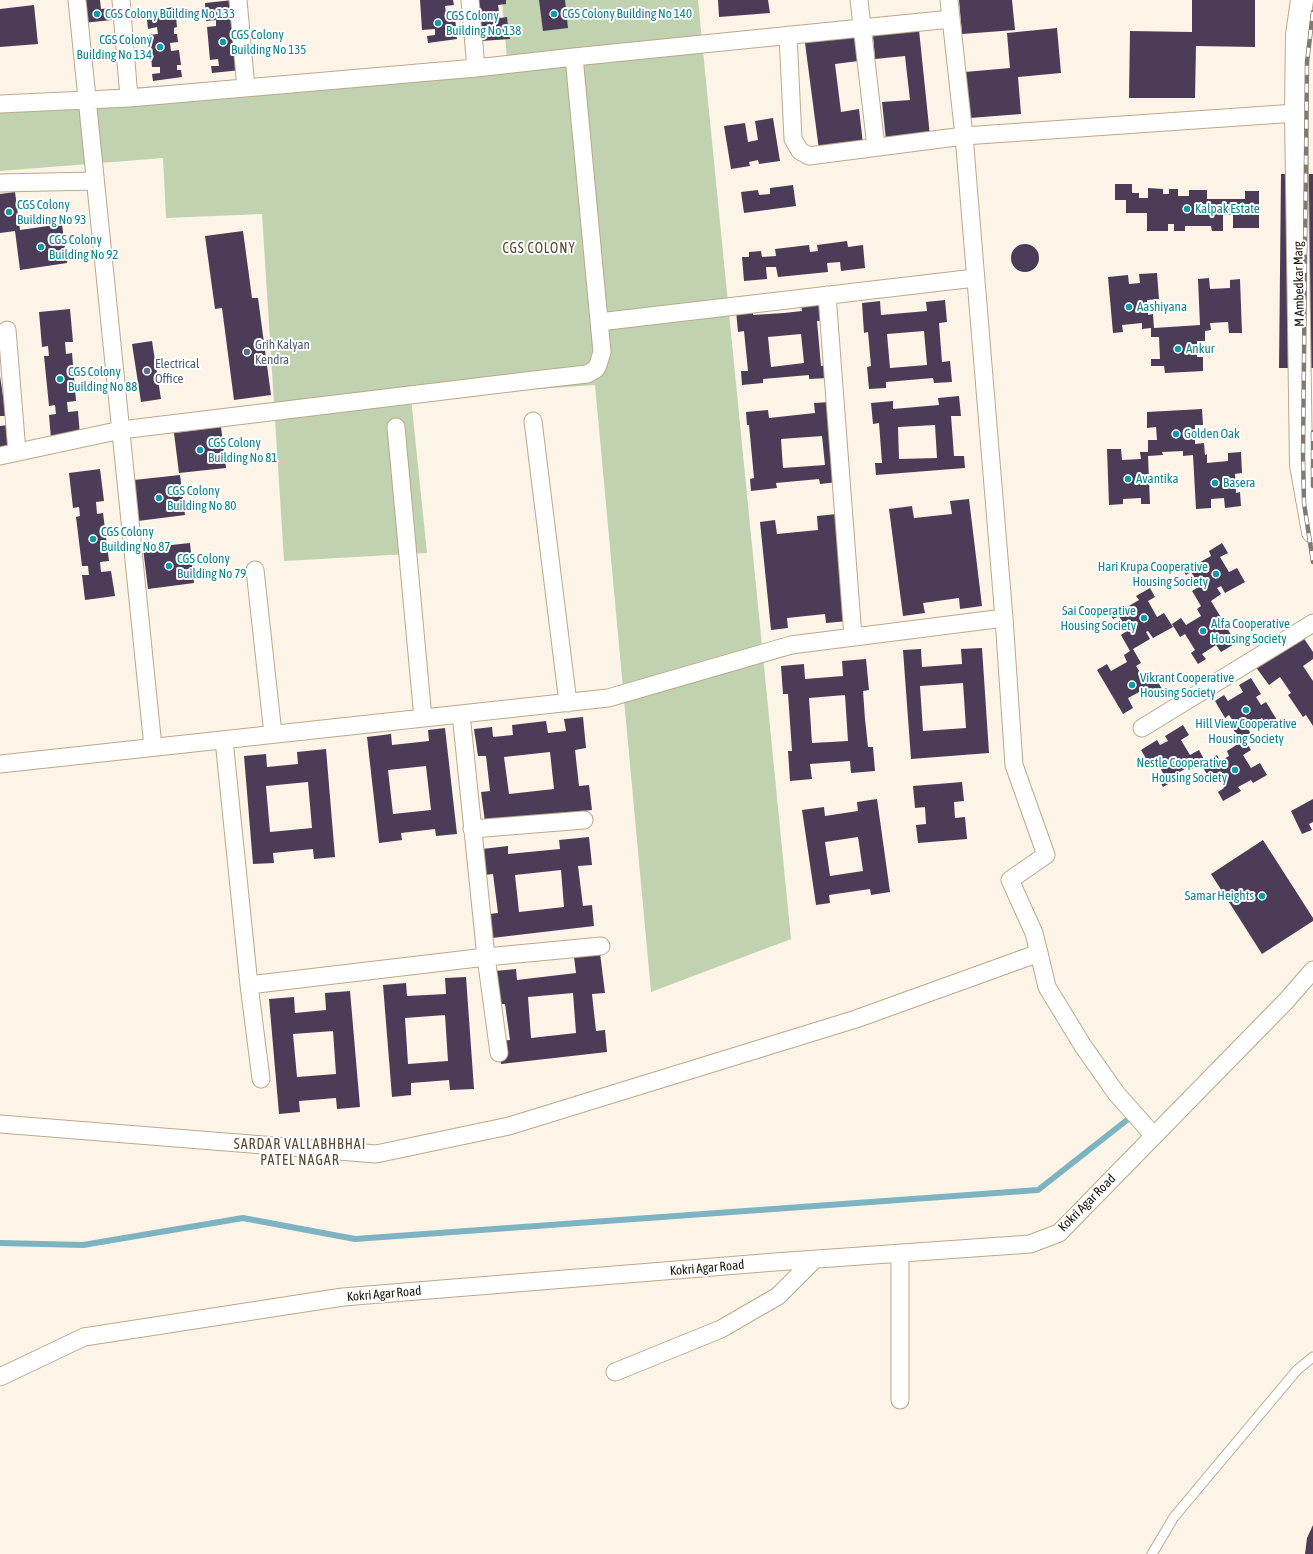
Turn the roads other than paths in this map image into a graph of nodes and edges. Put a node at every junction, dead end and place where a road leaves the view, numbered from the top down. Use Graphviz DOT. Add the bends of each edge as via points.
graph roads {
  1 [pos="77,0"];
  2 [pos="121,0"];
  3 [pos="238,0"];
  4 [pos="470,0"];
  5 [pos="859,0"];
  6 [pos="949,0"];
  7 [pos="1302,0"];
  8 [pos="951,19"];
  9 [pos="861,28"];
  10 [pos="1305,34"];
  11 [pos="788,35"];
  12 [pos="574,56"];
  13 [pos="1305,65"];
  14 [pos="476,68"];
  15 [pos="246,88"];
  16 [pos="129,98"];
  17 [pos="86,100"];
  18 [pos="0,104"];
  19 [pos="1296,113"];
  20 [pos="964,136"];
  21 [pos="876,147"];
  22 [pos="95,181"];
  23 [pos="0,183"];
  24 [pos="975,278"];
  25 [pos="827,295"];
  26 [pos="599,322"];
  27 [pos="7,330"];
  28 [pos="1306,373"];
  29 [pos="533,421"];
  30 [pos="396,427"];
  31 [pos="121,430"];
  32 [pos="17,452"];
  33 [pos="0,456"];
  34 [pos="1313,532"];
  35 [pos="256,570"];
  36 [pos="1004,618"];
  37 [pos="1313,623"];
  38 [pos="853,637"];
  39 [pos="568,703"];
  40 [pos="461,714"];
  41 [pos="423,718"];
  42 [pos="1142,728"];
  43 [pos="273,734"];
  44 [pos="224,740"];
  45 [pos="153,747"];
  46 [pos="0,764"];
  47 [pos="584,820"];
  48 [pos="472,828"];
  49 [pos="600,946"];
  50 [pos="1039,952"];
  51 [pos="486,957"];
  52 [pos="1313,970"];
  53 [pos="249,985"];
  54 [pos="499,1053"];
  55 [pos="261,1079"];
  56 [pos="0,1124"];
  57 [pos="1154,1136"];
  58 [pos="900,1253"];
  59 [pos="814,1260"];
  60 [pos="1313,1357"];
  61 [pos="615,1372"];
  62 [pos="0,1377"];
  63 [pos="900,1400"];
  64 [pos="1152,1554"];
  1 -- 17 [label="street"];
  2 -- 16 [label="street"];
  3 -- 15 [label="street"];
  4 -- 14 [label="street"];
  5 -- 9 [label="street"];
  6 -- 8 [label="street"];
  7 -- 10 [label="main road, M Ambedkar Marg"];
  8 -- 9 [label="street"];
  8 -- 20 [label="street"];
  9 -- 11 [label="street"];
  9 -- 21 [label="street"];
  10 -- 13 [label="main road, M Ambedkar Marg"];
  11 -- 12 [label="street"];
  11 -- 21 [label="street" via="793,139 800,151 809,156"];
  12 -- 14 [label="street"];
  12 -- 26 [label="street"];
  13 -- 19 [label="main road, M Ambedkar Marg"];
  14 -- 15 [label="street"];
  15 -- 16 [label="street"];
  16 -- 17 [label="street"];
  17 -- 18 [label="street"];
  17 -- 22 [label="street"];
  19 -- 20 [label="street"];
  19 -- 28 [label="main road, M Ambedkar Marg"];
  20 -- 21 [label="street"];
  20 -- 24 [label="street"];
  22 -- 23 [label="street"];
  22 -- 31 [label="street"];
  24 -- 25 [label="street"];
  24 -- 36 [label="street"];
  25 -- 26 [label="street"];
  25 -- 38 [label="street"];
  26 -- 31 [label="street" via="602,352 596,369 587,374"];
  27 -- 32 [label="street"];
  28 -- 34 [label="main road, M Ambedkar Marg" via="1301,465"];
  29 -- 39 [label="street"];
  30 -- 41 [label="street"];
  31 -- 32 [label="street"];
  31 -- 45 [label="street"];
  32 -- 33 [label="street"];
  35 -- 43 [label="street"];
  36 -- 38 [label="street"];
  36 -- 50 [label="street" via="1014,765 1046,855 1010,880 1034,933"];
  37 -- 42 [label="street"];
  38 -- 39 [label="street" via="791,644 608,698"];
  39 -- 40 [label="street"];
  40 -- 41 [label="street"];
  40 -- 48 [label="street"];
  41 -- 43 [label="street"];
  43 -- 44 [label="street"];
  44 -- 45 [label="street"];
  44 -- 53 [label="street"];
  45 -- 46 [label="street"];
  47 -- 48 [label="street"];
  48 -- 51 [label="street"];
  49 -- 51 [label="street"];
  50 -- 56 [label="street" via="856,1019 509,1126 376,1154"];
  50 -- 57 [label="street" via="1047,987 1083,1046 1116,1093"];
  51 -- 53 [label="street"];
  51 -- 54 [label="street"];
  52 -- 57 [label="street, Kokri Agar Road"];
  53 -- 55 [label="street"];
  57 -- 58 [label="street, Kokri Agar Road" via="1059,1232 1030,1244"];
  58 -- 59 [label="street, Kokri Agar Road"];
  58 -- 63 [label="street"];
  59 -- 61 [label="street" via="778,1296 721,1329"];
  59 -- 62 [label="street, Kokri Agar Road" via="343,1297 84,1337"];
  60 -- 64 [label="lane" via="1297,1370 1174,1516"];
}
